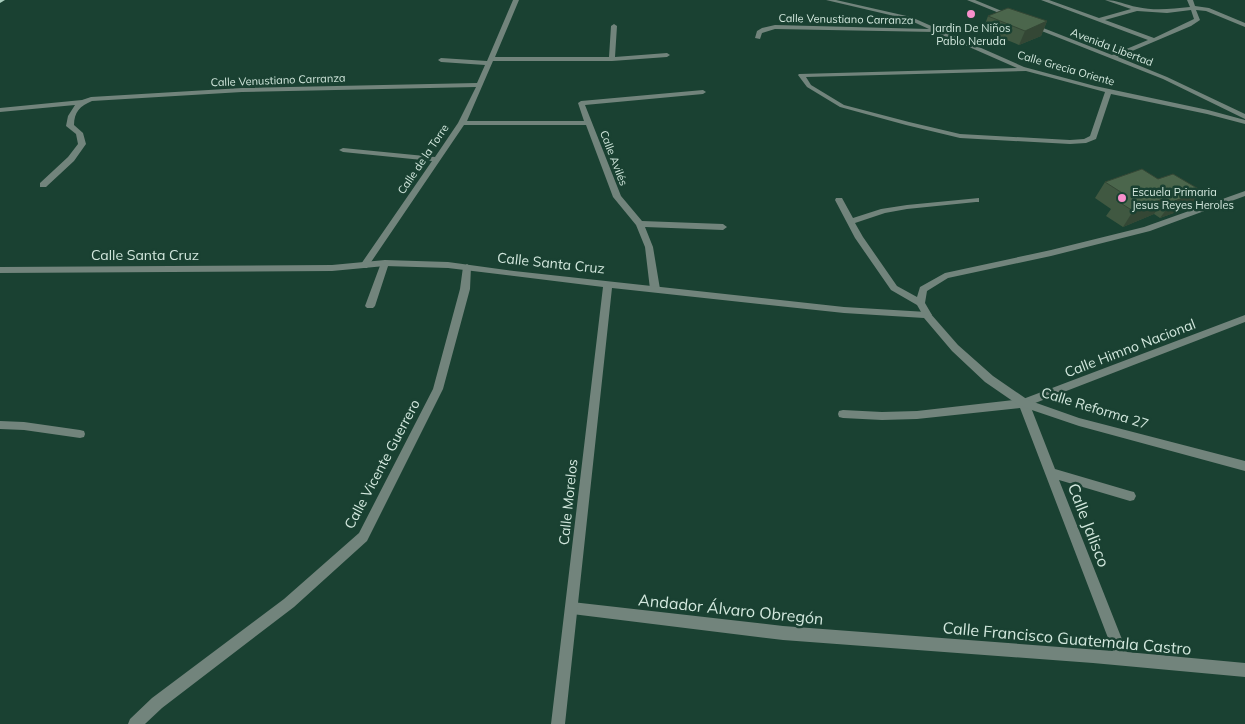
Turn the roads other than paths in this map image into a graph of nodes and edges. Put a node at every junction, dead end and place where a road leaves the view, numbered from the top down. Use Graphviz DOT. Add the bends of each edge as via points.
graph roads {
  1 [pos="516,0"];
  2 [pos="829,0"];
  3 [pos="970,0"];
  4 [pos="1044,0"];
  5 [pos="1108,0"];
  6 [pos="1190,0"];
  7 [pos="1193,8"];
  8 [pos="1138,9"];
  9 [pos="1016,18"];
  10 [pos="1099,20"];
  11 [pos="1025,22"];
  12 [pos="1245,25"];
  13 [pos="614,26"];
  14 [pos="939,32"];
  15 [pos="758,38"];
  16 [pos="1154,40"];
  17 [pos="667,55"];
  18 [pos="1113,57"];
  19 [pos="612,59"];
  20 [pos="441,60"];
  21 [pos="490,61"];
  22 [pos="1030,70"];
  23 [pos="480,85"];
  24 [pos="1109,91"];
  25 [pos="704,92"];
  26 [pos="80,103"];
  27 [pos="0,110"];
  28 [pos="1245,117"];
  29 [pos="1245,122"];
  30 [pos="462,123"];
  31 [pos="589,123"];
  32 [pos="343,150"];
  33 [pos="437,159"];
  34 [pos="43,185"];
  35 [pos="1245,193"];
  36 [pos="839,200"];
  37 [pos="976,200"];
  38 [pos="850,222"];
  39 [pos="640,224"];
  40 [pos="723,226"];
  41 [pos="385,263"];
  42 [pos="364,266"];
  43 [pos="467,267"];
  44 [pos="0,270"];
  45 [pos="608,284"];
  46 [pos="655,289"];
  47 [pos="920,303"];
  48 [pos="370,306"];
  49 [pos="927,315"];
  50 [pos="1245,318"];
  51 [pos="1024,403"];
  52 [pos="843,414"];
  53 [pos="0,425"];
  54 [pos="80,434"];
  55 [pos="1245,466"];
  56 [pos="1052,473"];
  57 [pos="1130,496"];
  58 [pos="572,608"];
  59 [pos="887,641"];
  60 [pos="1122,658"];
  61 [pos="1245,670"];
  62 [pos="135,724"];
  63 [pos="558,724"];
  1 -- 21 [label="street, Calle de la Torre"];
  2 -- 14 [label="street, Calle Grecia Oriente" via="909,18"];
  3 -- 9 [label="street"];
  4 -- 10 [label="street"];
  5 -- 8 [label="street"];
  6 -- 7 [label="street"];
  7 -- 8 [label="street" via="1167,11"];
  7 -- 12 [label="street" via="1207,9"];
  7 -- 16 [label="street" via="1196,20"];
  8 -- 10 [label="street"];
  10 -- 16 [label="street"];
  11 -- 18 [label="street, Avenida Libertad"];
  13 -- 19 [label="street"];
  14 -- 15 [label="street, Calle Venustiano Carranza" via="775,27 759,32"];
  14 -- 22 [label="street, Calle Grecia Oriente"];
  16 -- 18 [label="street"];
  17 -- 19 [label="street"];
  18 -- 28 [label="street, Avenida Libertad"];
  19 -- 21 [label="street"];
  20 -- 21 [label="street"];
  21 -- 23 [label="street, Calle de la Torre"];
  22 -- 24 [label="street, Calle Grecia Oriente"];
  22 -- 24 [label="street" via="801,75 809,86 842,106 908,124 960,136 1070,142 1093,137"];
  23 -- 26 [label="street, Calle Venustiano Carranza" via="233,90 101,97"];
  23 -- 30 [label="street, Calle de la Torre"];
  24 -- 29 [label="street, Calle Grecia Oriente"];
  25 -- 31 [label="street" via="581,103"];
  26 -- 27 [label="street, Calle Venustiano Carranza"];
  26 -- 34 [label="street" via="69,118 70,126 79,132 82,144"];
  30 -- 31 [label="street, Calle Avilés"];
  30 -- 33 [label="street, Calle de la Torre"];
  31 -- 39 [label="street, Calle Avilés" via="608,178"];
  32 -- 33 [label="street"];
  33 -- 42 [label="street, Calle de la Torre"];
  35 -- 47 [label="street" via="1147,229 945,276 923,289"];
  36 -- 38 [label="street"];
  37 -- 38 [label="street" via="884,211"];
  38 -- 47 [label="street" via="894,288"];
  39 -- 40 [label="street"];
  39 -- 46 [label="street, Calle Avilés" via="649,247"];
  41 -- 42 [label="street, Calle Santa Cruz"];
  41 -- 43 [label="street, Calle Santa Cruz"];
  41 -- 48 [label="street"];
  42 -- 44 [label="street, Calle Santa Cruz"];
  43 -- 45 [label="street, Calle Santa Cruz"];
  43 -- 62 [label="street, Calle Vicente Guerrero" via="465,288 438,389 363,537 289,603 157,703"];
  45 -- 46 [label="street, Calle Santa Cruz"];
  45 -- 58 [label="street, Calle Morelos"];
  46 -- 49 [label="street, Calle Santa Cruz" via="844,310"];
  47 -- 49 [label="street"];
  49 -- 51 [label="street" via="955,348 989,379"];
  50 -- 51 [label="street, Calle Himno Nacional"];
  51 -- 52 [label="street, Calle Reforma 27" via="917,415"];
  51 -- 55 [label="street, Calle Reforma 27" via="1079,422"];
  51 -- 56 [label="street, Calle Jalisco"];
  53 -- 54 [label="street"];
  56 -- 57 [label="street"];
  56 -- 60 [label="street, Calle Jalisco"];
  58 -- 59 [label="street, Andador Álvaro Obregón" via="784,633"];
  58 -- 63 [label="street, Calle Morelos"];
  59 -- 60 [label="street, Calle Francisco Guatemala Castro"];
  60 -- 61 [label="street, Calle Francisco Guatemala Castro"];
}
